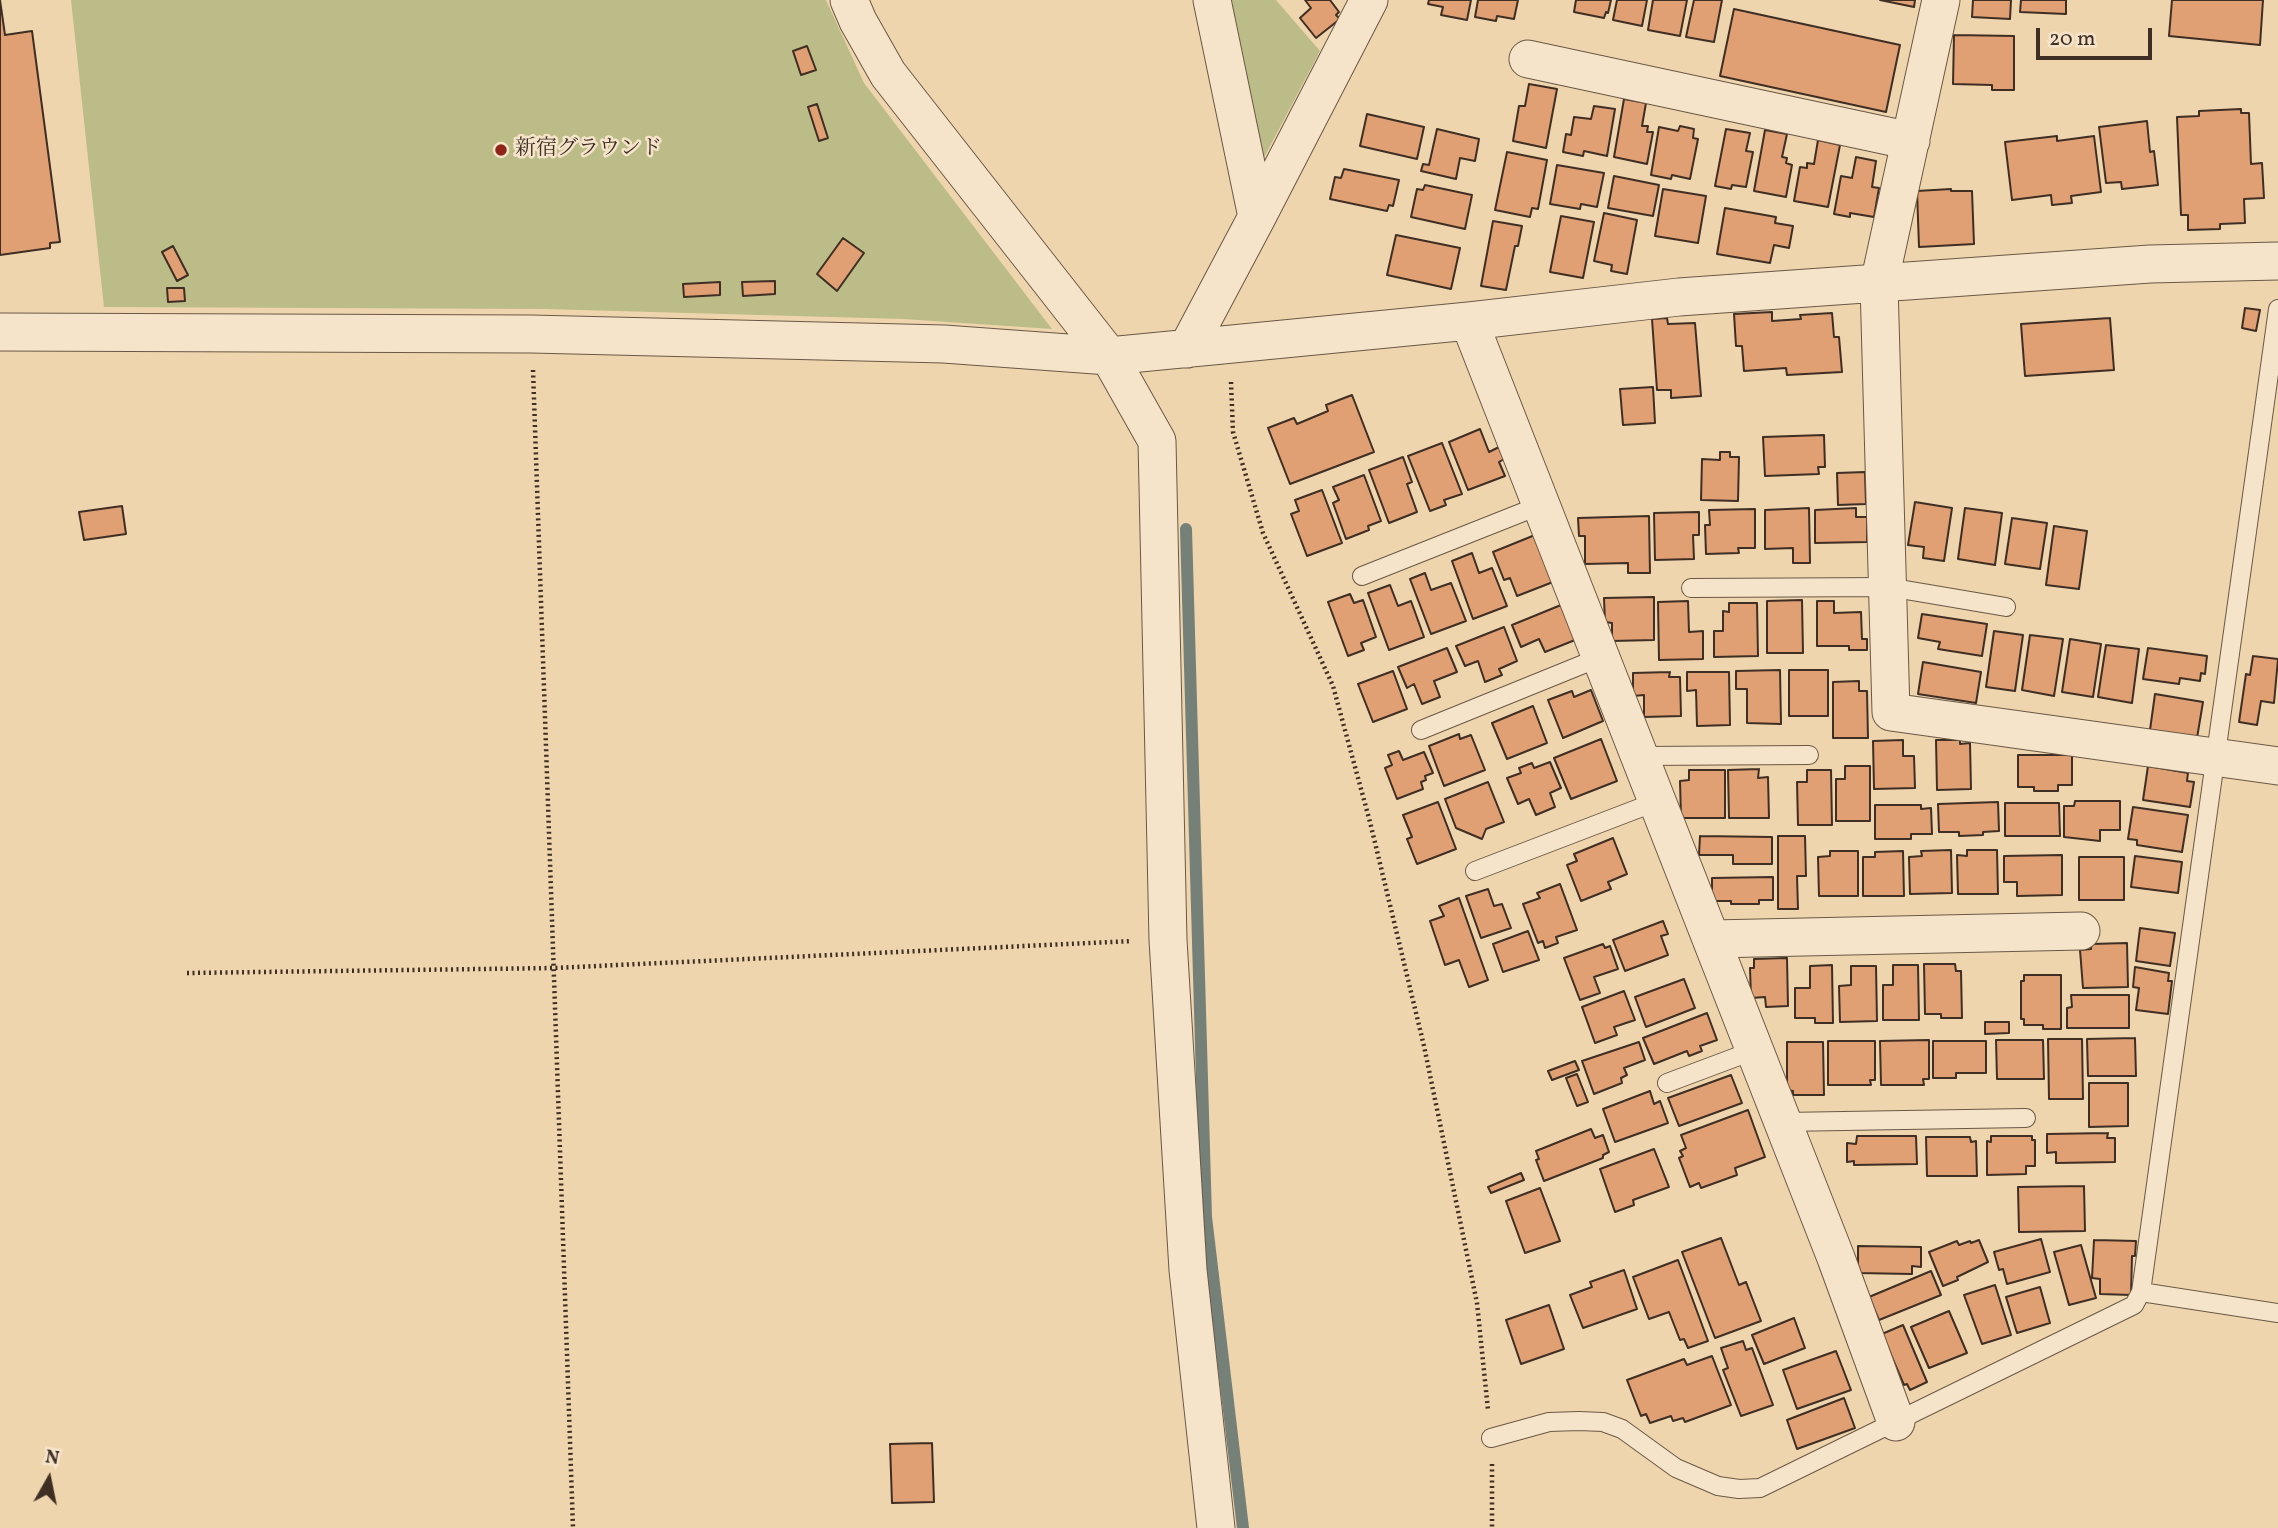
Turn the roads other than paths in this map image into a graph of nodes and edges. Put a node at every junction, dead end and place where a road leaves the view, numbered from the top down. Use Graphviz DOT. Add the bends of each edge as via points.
graph roads {
  1 [pos="849,0"];
  2 [pos="1212,0"];
  3 [pos="1369,0"];
  4 [pos="1941,0"];
  5 [pos="1528,59"];
  6 [pos="1911,141"];
  7 [pos="1257,217"];
  8 [pos="2278,261"];
  9 [pos="1879,284"];
  10 [pos="2278,309"];
  11 [pos="1469,321"];
  12 [pos="0,332"];
  13 [pos="1187,349"];
  14 [pos="1109,356"];
  15 [pos="2270,428"];
  16 [pos="1541,505"];
  17 [pos="1362,576"];
  18 [pos="1888,587"];
  19 [pos="1691,588"];
  20 [pos="2006,607"];
  21 [pos="1601,657"];
  22 [pos="1421,730"];
  23 [pos="1809,755"];
  24 [pos="1640,756"];
  25 [pos="2215,757"];
  26 [pos="2278,766"];
  27 [pos="1658,801"];
  28 [pos="1475,871"];
  29 [pos="2081,931"];
  30 [pos="1712,939"];
  31 [pos="1755,1050"];
  32 [pos="1667,1083"];
  33 [pos="2026,1118"];
  34 [pos="1783,1122"];
  35 [pos="2141,1292"];
  36 [pos="2278,1312"];
  37 [pos="1896,1422"];
  38 [pos="1492,1438"];
  39 [pos="1216,1528"];
  1 -- 14 [label="street" via="888,74"];
  2 -- 7 [label="street"];
  3 -- 7 [label="street"];
  4 -- 6 [label="street"];
  5 -- 6 [label="street"];
  6 -- 9 [label="street"];
  7 -- 13 [label="street"];
  8 -- 9 [label="street" via="2150,264"];
  9 -- 11 [label="street" via="1679,297"];
  9 -- 18 [label="street"];
  10 -- 15 [label="lane"];
  11 -- 13 [label="street"];
  11 -- 16 [label="street"];
  12 -- 14 [label="street" via="531,334 944,344"];
  13 -- 14 [label="street"];
  14 -- 39 [label="street" via="1157,440 1168,940 1188,1270"];
  15 -- 25 [label="lane"];
  16 -- 17 [label="lane"];
  16 -- 21 [label="street"];
  18 -- 19 [label="lane"];
  18 -- 20 [label="lane"];
  18 -- 25 [label="street" via="1891,712"];
  21 -- 22 [label="lane"];
  21 -- 24 [label="street"];
  23 -- 24 [label="lane"];
  24 -- 27 [label="street"];
  25 -- 26 [label="street"];
  25 -- 35 [label="lane"];
  27 -- 28 [label="lane"];
  27 -- 30 [label="street"];
  29 -- 30 [label="street"];
  30 -- 31 [label="street"];
  31 -- 32 [label="lane"];
  31 -- 34 [label="street"];
  33 -- 34 [label="lane"];
  34 -- 37 [label="street"];
  35 -- 36 [label="lane"];
  35 -- 37 [label="lane" via="2134,1305"];
  37 -- 38 [label="lane" via="1760,1488 1738,1489 1675,1468 1622,1429 1603,1423 1549,1422"];
}
